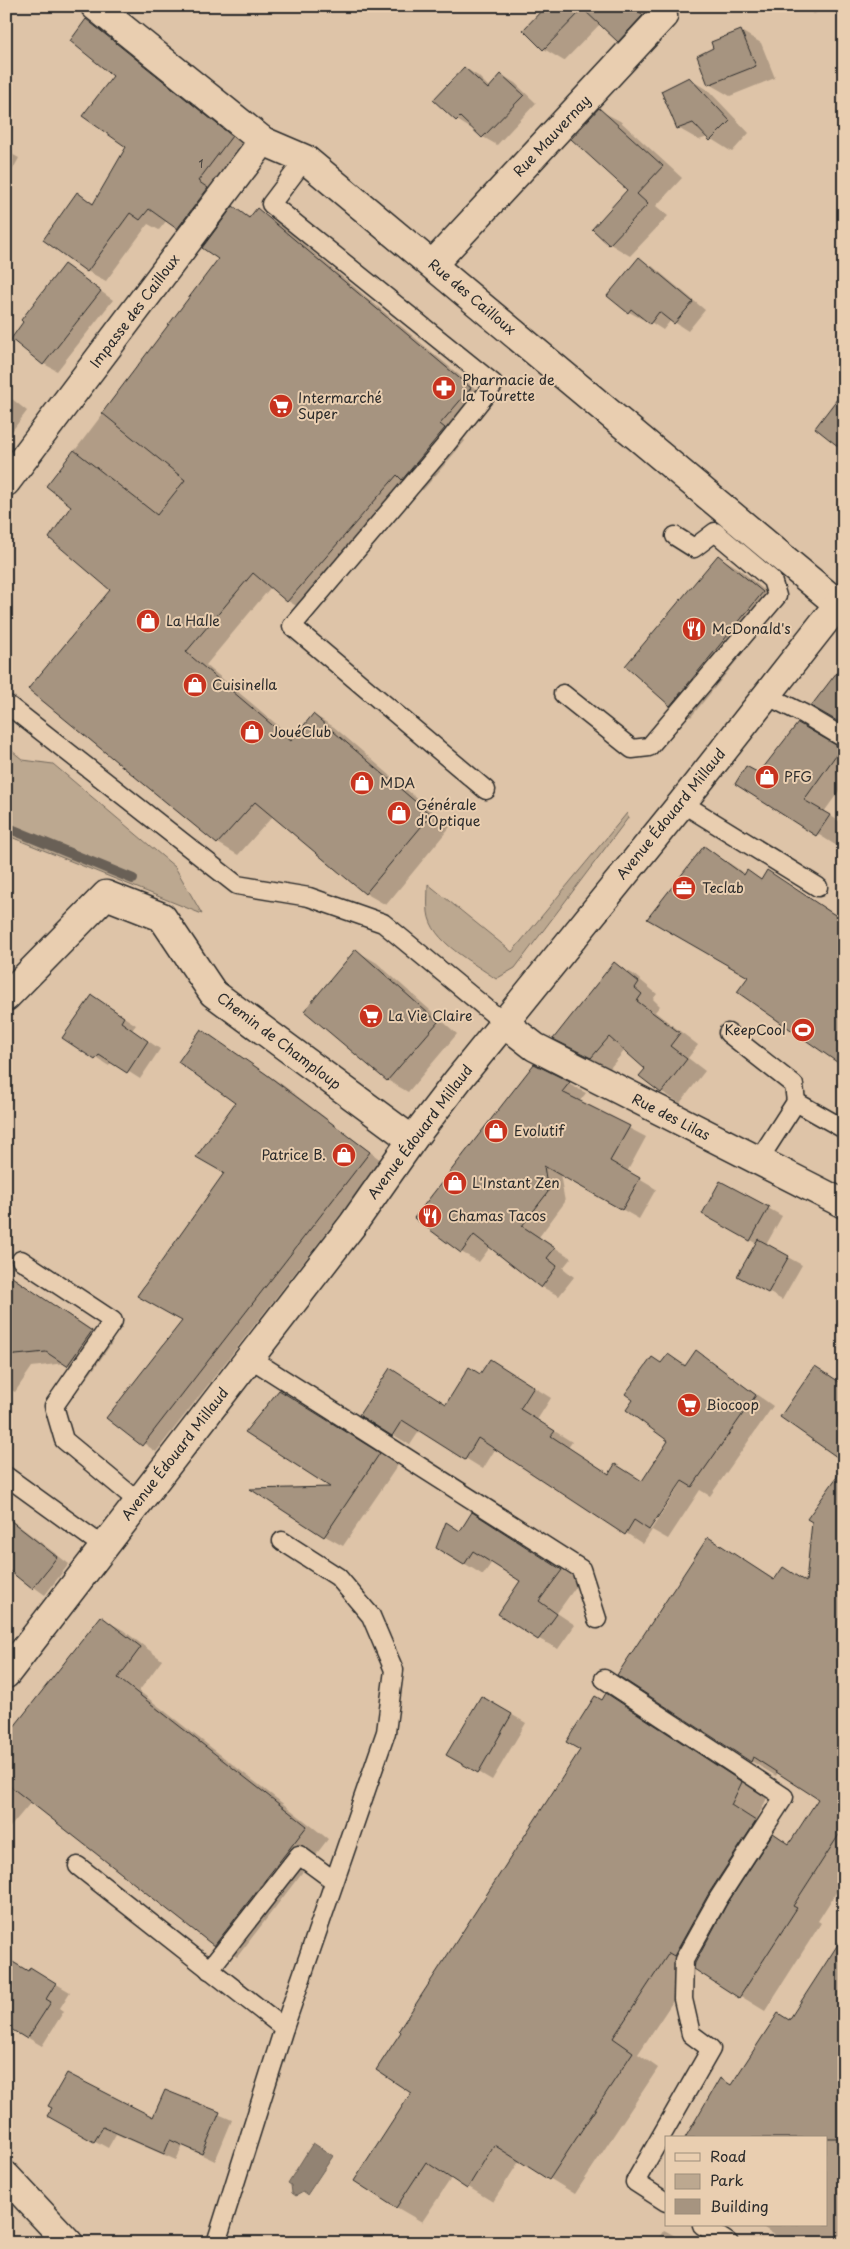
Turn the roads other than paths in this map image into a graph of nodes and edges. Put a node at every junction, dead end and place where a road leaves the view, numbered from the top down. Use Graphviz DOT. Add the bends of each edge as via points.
graph roads {
  1 [pos="95,6"];
  2 [pos="665,10"];
  3 [pos="263,140"];
  4 [pos="305,159"];
  5 [pos="433,264"];
  6 [pos="6,482"];
  7 [pos="675,536"];
  8 [pos="841,601"];
  9 [pos="563,694"];
  10 [pos="766,695"];
  11 [pos="8,704"];
  12 [pos="844,738"];
  13 [pos="486,790"];
  14 [pos="682,803"];
  15 [pos="818,887"];
  16 [pos="6,997"];
  17 [pos="503,1022"];
  18 [pos="728,1033"];
  19 [pos="796,1102"];
  20 [pos="844,1129"];
  21 [pos="412,1140"];
  22 [pos="758,1161"];
  23 [pos="844,1204"];
  24 [pos="21,1260"];
  25 [pos="250,1358"];
  26 [pos="6,1476"];
  27 [pos="139,1502"];
  28 [pos="282,1541"];
  29 [pos="104,1547"];
  30 [pos="597,1619"];
  31 [pos="6,1674"];
  32 [pos="604,1680"];
  33 [pos="78,1866"];
  34 [pos="334,1880"];
  35 [pos="209,1970"];
  36 [pos="284,2028"];
  37 [pos="6,2176"];
  38 [pos="665,2201"];
  39 [pos="704,2226"];
  40 [pos="69,2243"];
  41 [pos="216,2243"];
  42 [pos="729,2243"];
  1 -- 3 [label="street, Rue des Cailloux"];
  2 -- 5 [label="street, Rue Mauvernay"];
  3 -- 4 [label="street, Rue des Cailloux"];
  3 -- 6 [label="street, Impasse des Cailloux"];
  4 -- 5 [label="street, Rue des Cailloux"];
  4 -- 13 [label="lane" via="272,204 494,384 292,626"];
  5 -- 8 [label="street, Rue des Cailloux" via="709,498"];
  7 -- 9 [label="lane" via="694,548 715,532 772,580 777,596 649,748 632,749"];
  8 -- 10 [label="street, Avenue Édouard Millaud"];
  10 -- 12 [label="lane"];
  10 -- 14 [label="street, Avenue Édouard Millaud"];
  11 -- 17 [label="lane" via="237,885 309,897 383,923"];
  14 -- 15 [label="lane"];
  14 -- 17 [label="street, Avenue Édouard Millaud"];
  16 -- 21 [label="street, Chemin de Champloup" via="106,895 162,917 213,993"];
  17 -- 21 [label="street, Avenue Édouard Millaud"];
  17 -- 22 [label="street, Rue des Lilas" via="535,1047"];
  18 -- 19 [label="lane" via="794,1085"];
  19 -- 20 [label="lane"];
  19 -- 22 [label="lane"];
  21 -- 25 [label="street, Avenue Édouard Millaud" via="353,1224"];
  22 -- 23 [label="street, Rue des Lilas"];
  24 -- 27 [label="lane" via="113,1321 54,1406 64,1440"];
  25 -- 27 [label="street, Avenue Édouard Millaud"];
  25 -- 30 [label="lane" via="581,1569"];
  26 -- 29 [label="lane"];
  27 -- 29 [label="street, Avenue Édouard Millaud"];
  28 -- 34 [label="lane" via="338,1577 371,1616 394,1670 386,1732"];
  29 -- 31 [label="street, Avenue Édouard Millaud"];
  32 -- 38 [label="lane" via="784,1797 684,1960 683,1999 691,2034 711,2049 635,2182"];
  33 -- 35 [label="lane"];
  34 -- 35 [label="lane" via="298,1855"];
  34 -- 36 [label="lane"];
  35 -- 36 [label="lane"];
  36 -- 41 [label="lane"];
  37 -- 40 [label="street"];
  39 -- 42 [label="lane"];
}
